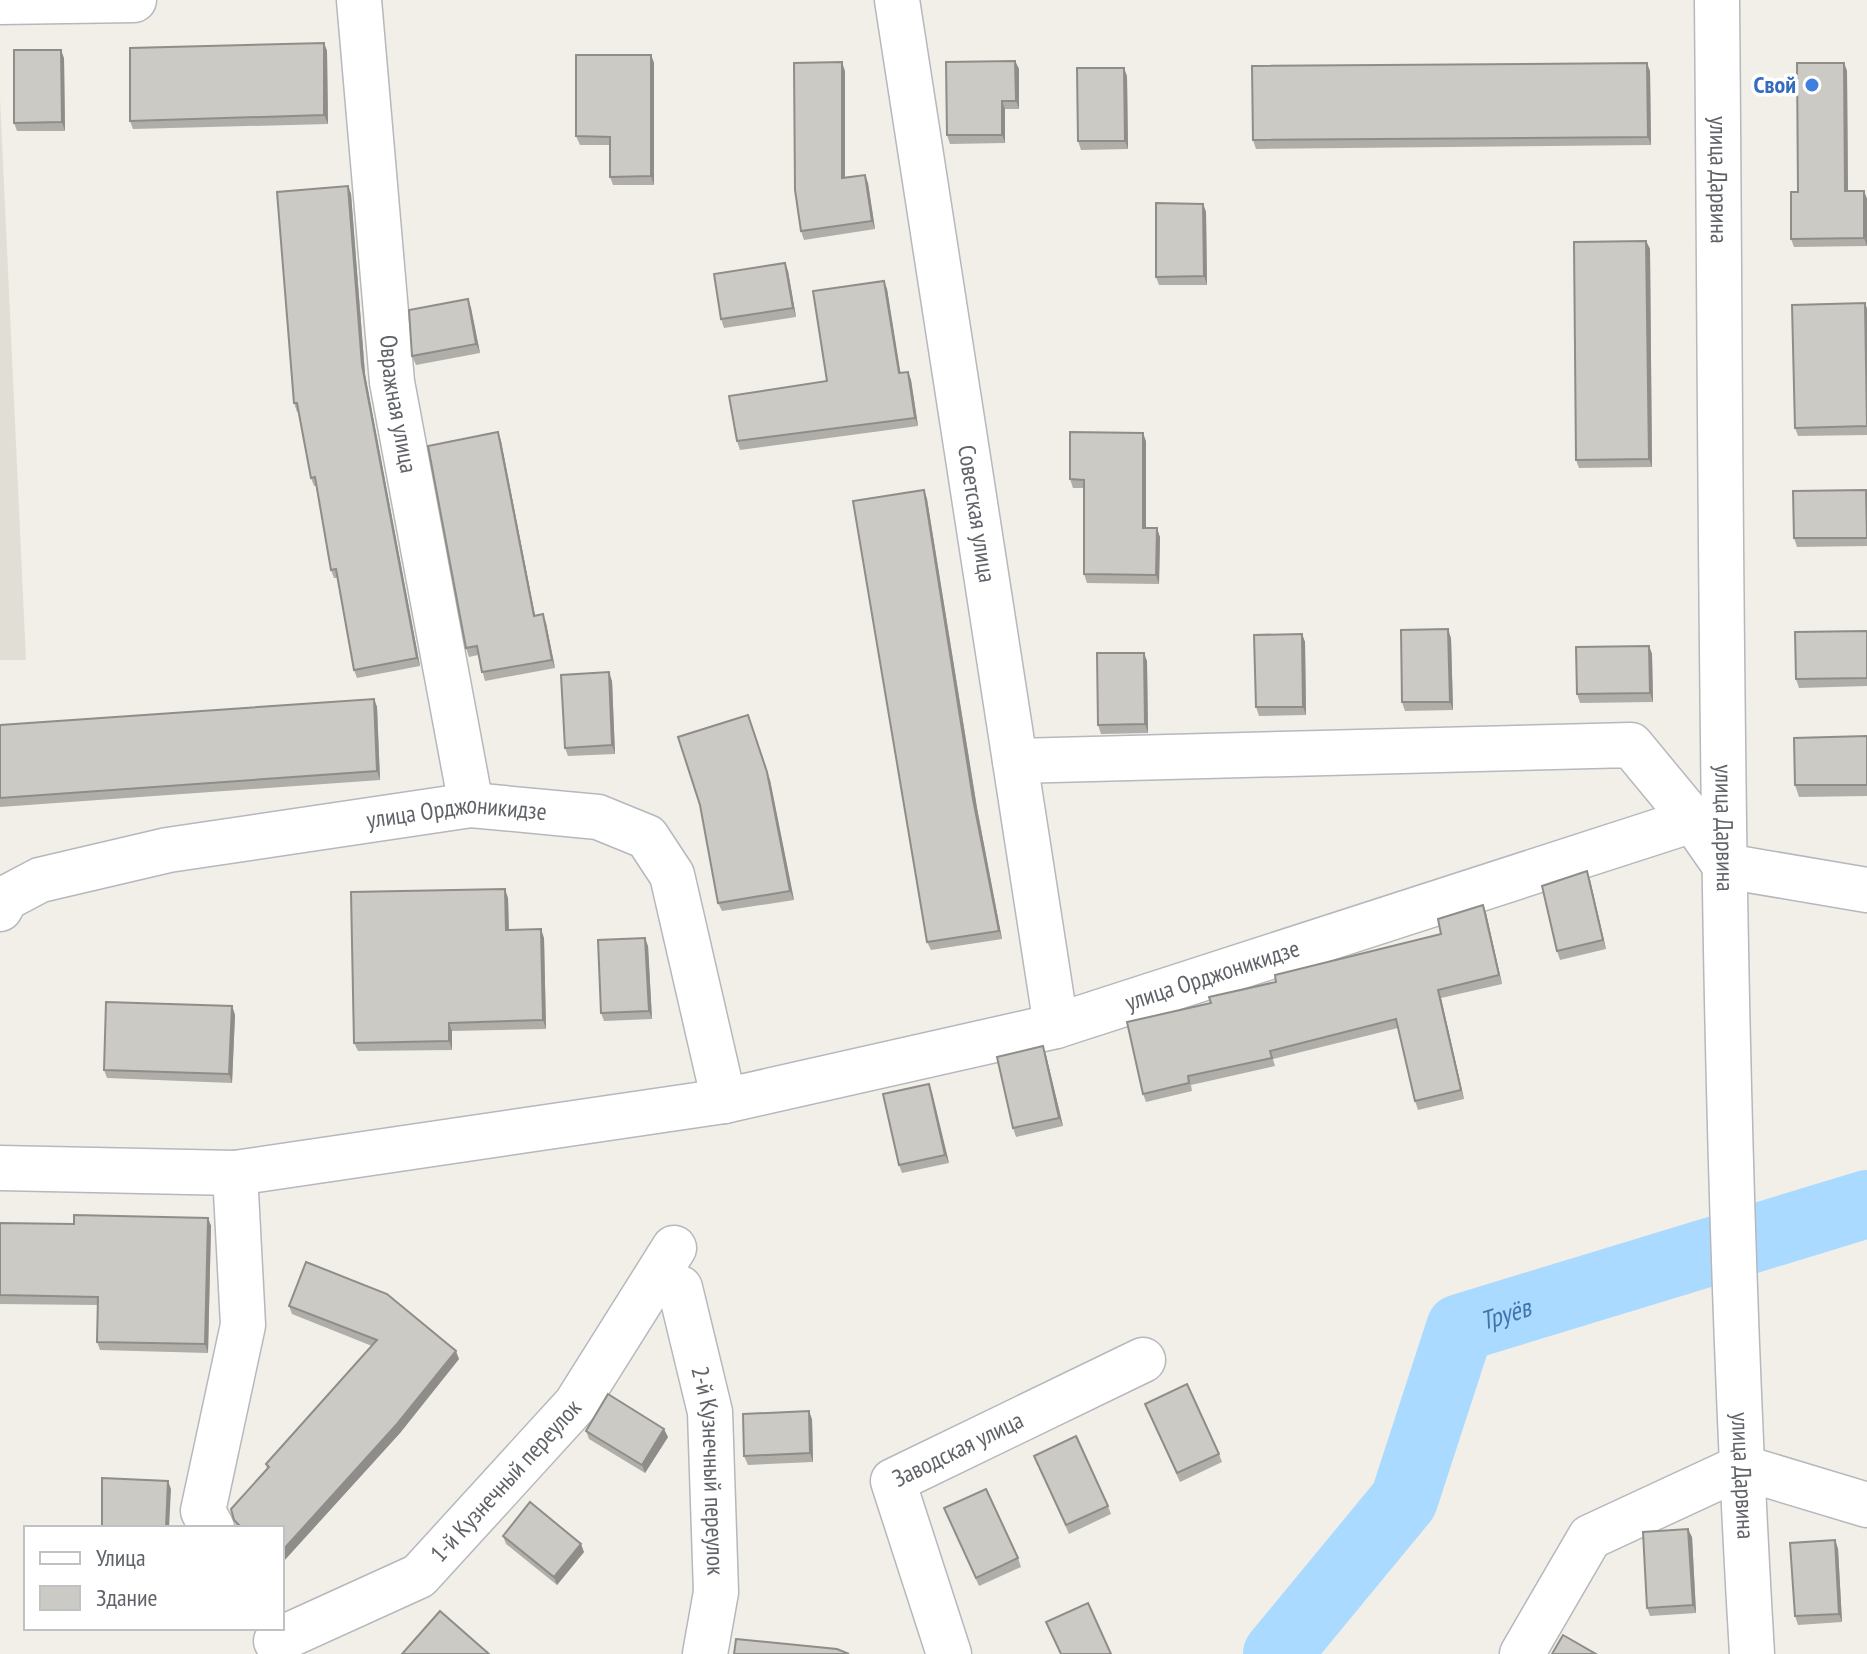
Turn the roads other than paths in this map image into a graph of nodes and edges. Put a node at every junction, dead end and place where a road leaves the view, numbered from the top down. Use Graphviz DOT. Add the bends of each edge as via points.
graph roads {
  1 [pos="134,0"];
  2 [pos="359,0"];
  3 [pos="897,0"];
  4 [pos="1717,0"];
  5 [pos="0,2"];
  6 [pos="1015,761"];
  7 [pos="471,805"];
  8 [pos="1693,820"];
  9 [pos="1725,866"];
  10 [pos="1867,890"];
  11 [pos="0,909"];
  12 [pos="1056,1026"];
  13 [pos="724,1101"];
  14 [pos="0,1168"];
  15 [pos="235,1173"];
  16 [pos="677,1268"];
  17 [pos="1143,1360"];
  18 [pos="1741,1467"];
  19 [pos="1867,1505"];
  20 [pos="211,1526"];
  21 [pos="276,1641"];
  22 [pos="705,1654"];
  23 [pos="949,1654"];
  24 [pos="1522,1654"];
  25 [pos="1752,1654"];
  1 -- 5 [label="street"];
  2 -- 7 [label="street, Овражная улица" via="392,382"];
  3 -- 6 [label="street, Советская улица"];
  4 -- 9 [label="street, улица Дарвина"];
  6 -- 8 [label="street" via="1631,745"];
  6 -- 12 [label="street, Советская улица"];
  7 -- 11 [label="street, улица Орджоникидзе" via="168,850 40,880 6,898"];
  7 -- 13 [label="street, улица Орджоникидзе" via="598,817 647,837 672,875"];
  8 -- 9 [label="street"];
  8 -- 12 [label="street, улица Орджоникидзе"];
  9 -- 10 [label="street"];
  9 -- 18 [label="street, улица Дарвина"];
  12 -- 13 [label="street, улица Орджоникидзе"];
  13 -- 15 [label="street, улица Орджоникидзе"];
  14 -- 15 [label="street, улица Орджоникидзе"];
  15 -- 20 [label="street" via="243,1325 203,1511"];
  16 -- 21 [label="street, 1-й Кузнечный переулок" via="576,1404 419,1576"];
  16 -- 22 [label="street, 2-й Кузнечный переулок" via="710,1412 716,1592"];
  17 -- 23 [label="street, Заводская улица" via="893,1481"];
  18 -- 19 [label="street"];
  18 -- 24 [label="street" via="1590,1537"];
  18 -- 25 [label="street, улица Дарвина"];
}
